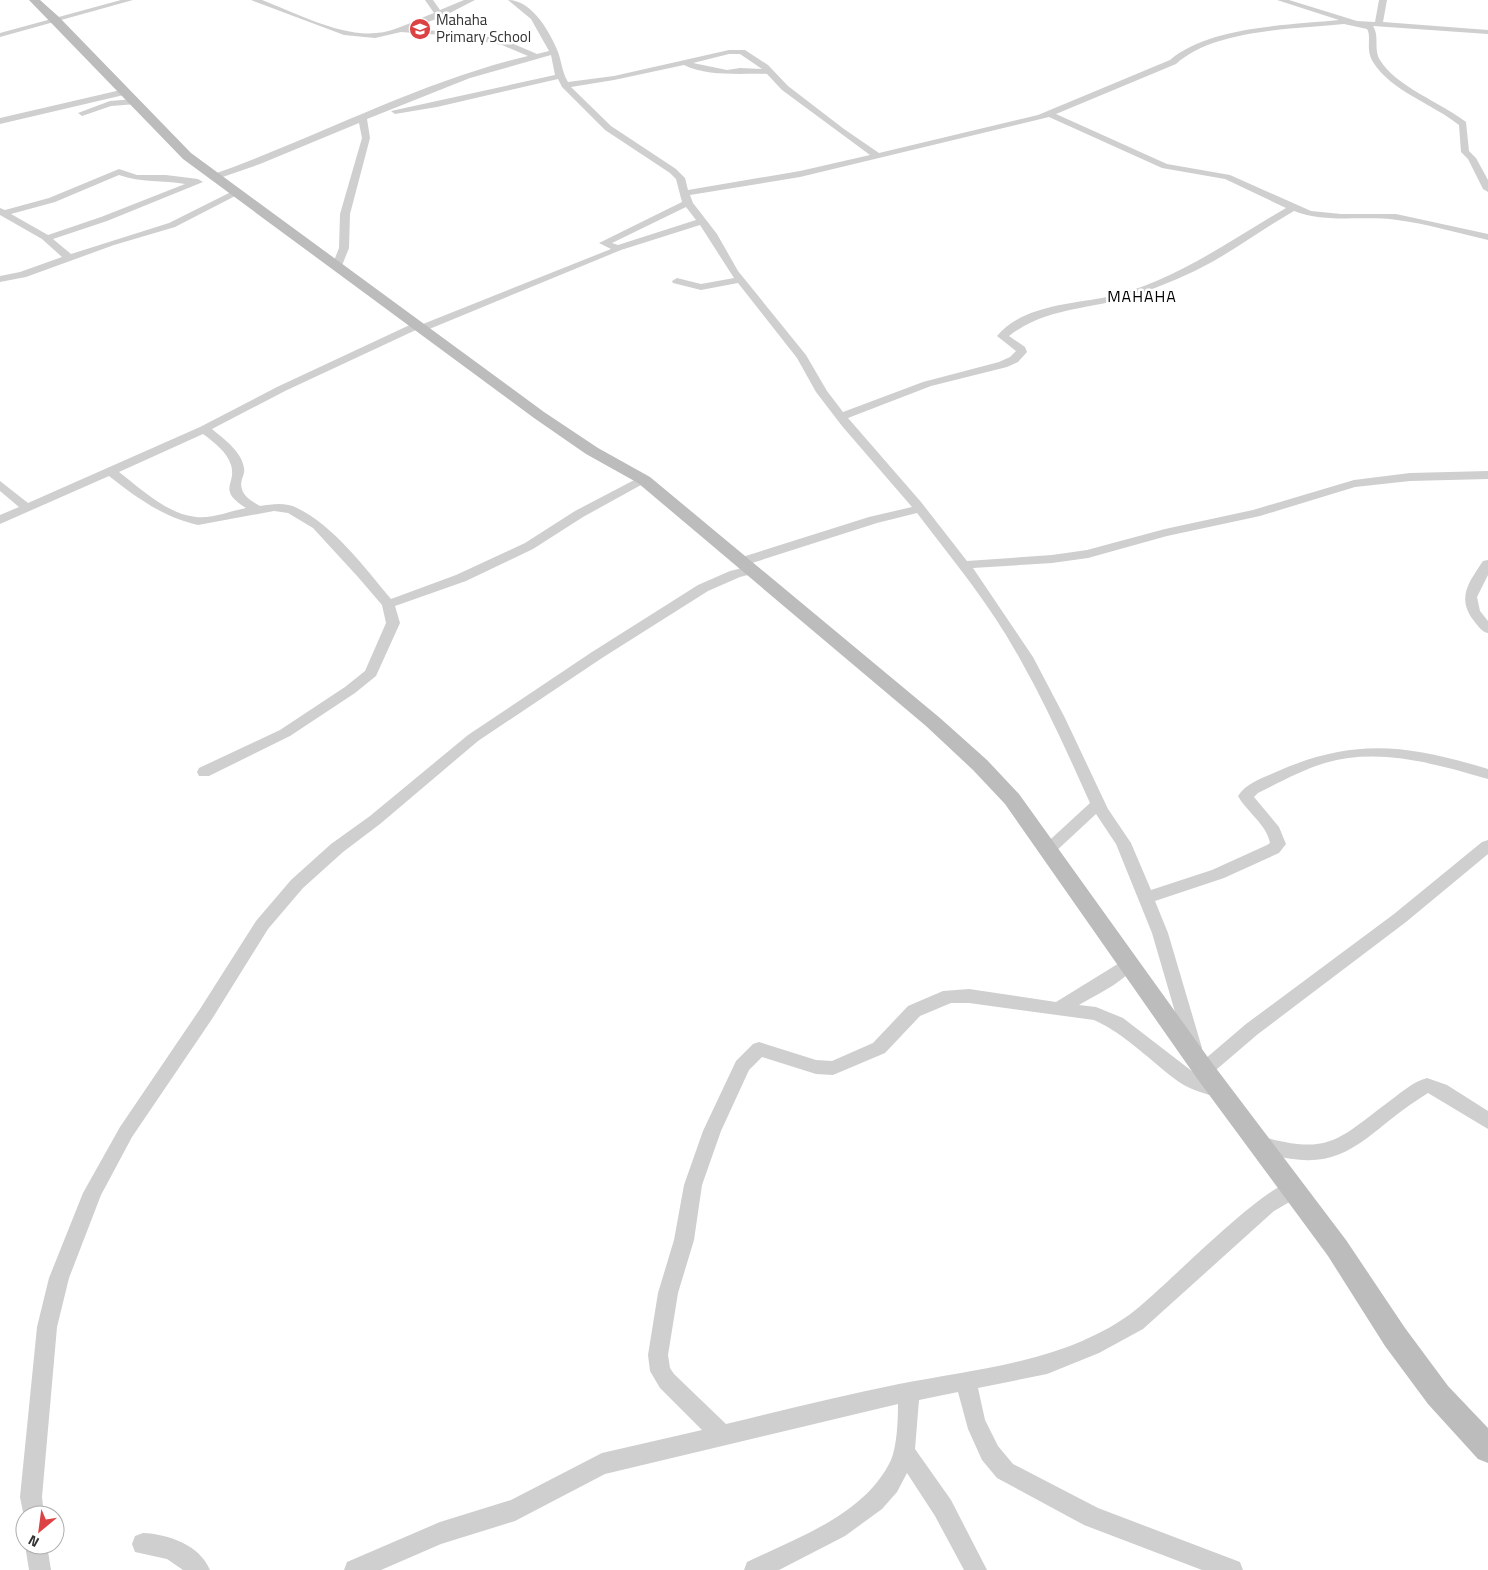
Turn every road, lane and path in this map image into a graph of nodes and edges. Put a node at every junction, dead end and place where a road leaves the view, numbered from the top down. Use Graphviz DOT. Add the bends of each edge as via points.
graph roads {
  1 [pos="34,0"];
  2 [pos="129,0"];
  3 [pos="255,0"];
  4 [pos="429,0"];
  5 [pos="471,0"];
  6 [pos="512,0"];
  7 [pos="1281,0"];
  8 [pos="1383,0"];
  9 [pos="439,15"];
  10 [pos="57,21"];
  11 [pos="1354,21"];
  12 [pos="1380,24"];
  13 [pos="397,30"];
  14 [pos="1488,32"];
  15 [pos="0,36"];
  16 [pos="554,52"];
  17 [pos="535,56"];
  18 [pos="681,62"];
  19 [pos="771,72"];
  20 [pos="562,80"];
  21 [pos="130,97"];
  22 [pos="82,113"];
  23 [pos="377,113"];
  24 [pos="1049,114"];
  25 [pos="363,119"];
  26 [pos="0,121"];
  27 [pos="877,155"];
  28 [pos="207,178"];
  29 [pos="1488,189"];
  30 [pos="236,193"];
  31 [pos="686,198"];
  32 [pos="1293,208"];
  33 [pos="2,212"];
  34 [pos="702,221"];
  35 [pos="1488,237"];
  36 [pos="47,238"];
  37 [pos="618,248"];
  38 [pos="69,258"];
  39 [pos="337,266"];
  40 [pos="0,280"];
  41 [pos="740,280"];
  42 [pos="677,281"];
  43 [pos="421,327"];
  44 [pos="841,417"];
  45 [pos="204,429"];
  46 [pos="109,470"];
  47 [pos="1488,475"];
  48 [pos="644,480"];
  49 [pos="0,485"];
  50 [pos="26,508"];
  51 [pos="256,509"];
  52 [pos="920,509"];
  53 [pos="0,520"];
  54 [pos="1488,564"];
  55 [pos="962,565"];
  56 [pos="746,566"];
  57 [pos="388,604"];
  58 [pos="1488,629"];
  59 [pos="204,772"];
  60 [pos="1488,774"];
  61 [pos="1098,804"];
  62 [pos="1488,846"];
  63 [pos="1048,849"];
  64 [pos="1146,898"];
  65 [pos="1129,963"];
  66 [pos="1060,1008"];
  67 [pos="1200,1064"];
  68 [pos="1220,1091"];
  69 [pos="1488,1120"];
  70 [pos="1258,1143"];
  71 [pos="1293,1190"];
  72 [pos="966,1380"];
  73 [pos="909,1392"];
  74 [pos="722,1436"];
  75 [pos="903,1449"];
  76 [pos="1488,1450"];
  77 [pos="32,1505"];
  78 [pos="143,1544"];
  79 [pos="38,1555"];
  80 [pos="40,1570"];
  81 [pos="199,1570"];
  82 [pos="355,1570"];
  83 [pos="755,1570"];
  84 [pos="976,1570"];
  85 [pos="1232,1570"];
  1 -- 10 [label="main road"];
  2 -- 10 [label="street"];
  3 -- 13 [label="street" via="344,33 375,36"];
  4 -- 9 [label="street"];
  5 -- 9 [label="street"];
  6 -- 16 [label="street" via="534,17"];
  7 -- 11 [label="street"];
  8 -- 12 [label="street"];
  9 -- 13 [label="street"];
  10 -- 15 [label="street"];
  10 -- 21 [label="main road"];
  11 -- 12 [label="street"];
  11 -- 24 [label="street" via="1231,35 1183,53 1173,62"];
  11 -- 29 [label="street" via="1370,27 1373,32 1372,52 1384,73 1463,124 1465,152 1472,158"];
  12 -- 14 [label="street"];
  13 -- 17 [label="street" via="474,36 518,47"];
  16 -- 17 [label="street"];
  16 -- 20 [label="street"];
  17 -- 23 [label="street" via="462,78"];
  18 -- 19 [label="street" via="727,72"];
  18 -- 19 [label="street" via="738,51"];
  18 -- 20 [label="street" via="614,78"];
  19 -- 27 [label="street" via="786,88"];
  20 -- 23 [label="street" via="506,87 450,103"];
  20 -- 31 [label="street" via="608,128 673,171 680,178"];
  21 -- 22 [label="street"];
  21 -- 26 [label="street"];
  21 -- 28 [label="main road"];
  23 -- 25 [label="street"];
  24 -- 27 [label="street"];
  24 -- 32 [label="street" via="1158,164 1228,177"];
  25 -- 28 [label="street" via="293,149"];
  25 -- 39 [label="street" via="366,138 345,214 344,248"];
  27 -- 31 [label="street"];
  28 -- 30 [label="main road"];
  28 -- 33 [label="street" via="136,178 119,172 52,200"];
  28 -- 36 [label="street"];
  30 -- 38 [label="street" via="172,225"];
  30 -- 39 [label="main road"];
  31 -- 34 [label="street"];
  31 -- 37 [label="street" via="604,243"];
  32 -- 35 [label="street" via="1326,216 1396,217"];
  32 -- 44 [label="street" via="1206,262 1155,284 1112,300 1044,312 1016,324 1002,336 1021,349 1017,358 991,368 938,379"];
  33 -- 36 [label="street"];
  34 -- 37 [label="street"];
  34 -- 41 [label="street"];
  36 -- 38 [label="street"];
  37 -- 43 [label="street"];
  38 -- 40 [label="street"];
  39 -- 43 [label="main road"];
  41 -- 42 [label="street" via="701,287"];
  41 -- 44 [label="street" via="802,357"];
  43 -- 45 [label="street" via="281,389"];
  43 -- 48 [label="main road" via="539,415 592,451"];
  44 -- 52 [label="street"];
  45 -- 46 [label="street"];
  45 -- 51 [label="street" via="220,441 234,459 238,468 236,492"];
  46 -- 50 [label="street"];
  46 -- 51 [label="street" via="173,515 186,520 220,518"];
  47 -- 55 [label="street" via="1410,477 1354,484 1256,513 1088,554"];
  48 -- 56 [label="main road"];
  48 -- 57 [label="street" via="579,514 529,546 461,578"];
  49 -- 50 [label="street"];
  50 -- 53 [label="street"];
  51 -- 57 [label="street" via="292,510 317,525"];
  52 -- 55 [label="street"];
  52 -- 56 [label="street" via="873,520"];
  54 -- 58 [label="street" via="1469,598 1471,610"];
  55 -- 61 [label="street" via="1026,657"];
  56 -- 63 [label="main road" via="877,673 980,764 1012,799"];
  56 -- 77 [label="street" via="703,588 473,738 337,848 297,884 262,925 126,1132 92,1193 59,1278 47,1328"];
  57 -- 59 [label="street" via="393,623 371,673 285,733"];
  60 -- 64 [label="street" via="1428,758 1381,752 1324,759 1253,788 1246,796 1256,813 1278,837 1278,844 1273,849 1218,874"];
  61 -- 63 [label="street"];
  61 -- 64 [label="street" via="1123,843"];
  62 -- 67 [label="street" via="1400,918"];
  63 -- 65 [label="main road"];
  64 -- 67 [label="street"];
  65 -- 66 [label="street" via="1106,981"];
  65 -- 67 [label="main road"];
  66 -- 68 [label="street" via="1096,1014 1117,1023 1187,1078"];
  66 -- 74 [label="street" via="949,996 914,1011 880,1048 832,1068 816,1067 762,1049 748,1059 712,1131 693,1185 684,1240 668,1292 658,1355 660,1371 667,1380"];
  67 -- 68 [label="main road"];
  68 -- 70 [label="main road"];
  69 -- 70 [label="street" via="1441,1090 1427,1086 1337,1149 1311,1155 1285,1152"];
  70 -- 71 [label="main road"];
  71 -- 72 [label="street" via="1267,1205 1136,1322 1092,1346 1047,1364"];
  71 -- 76 [label="main road" via="1438,1395"];
  72 -- 73 [label="street"];
  72 -- 85 [label="street" via="975,1422 990,1453 1005,1471 1092,1517"];
  73 -- 74 [label="street"];
  73 -- 75 [label="street" via="908,1427"];
  74 -- 82 [label="street" via="602,1464 515,1510 440,1533"];
  75 -- 83 [label="street" via="900,1463 883,1492 863,1511 829,1533"];
  75 -- 84 [label="street" via="943,1508"];
  78 -- 81 [label="street" via="173,1549 190,1559"];
  79 -- 80 [label="street"];
}
